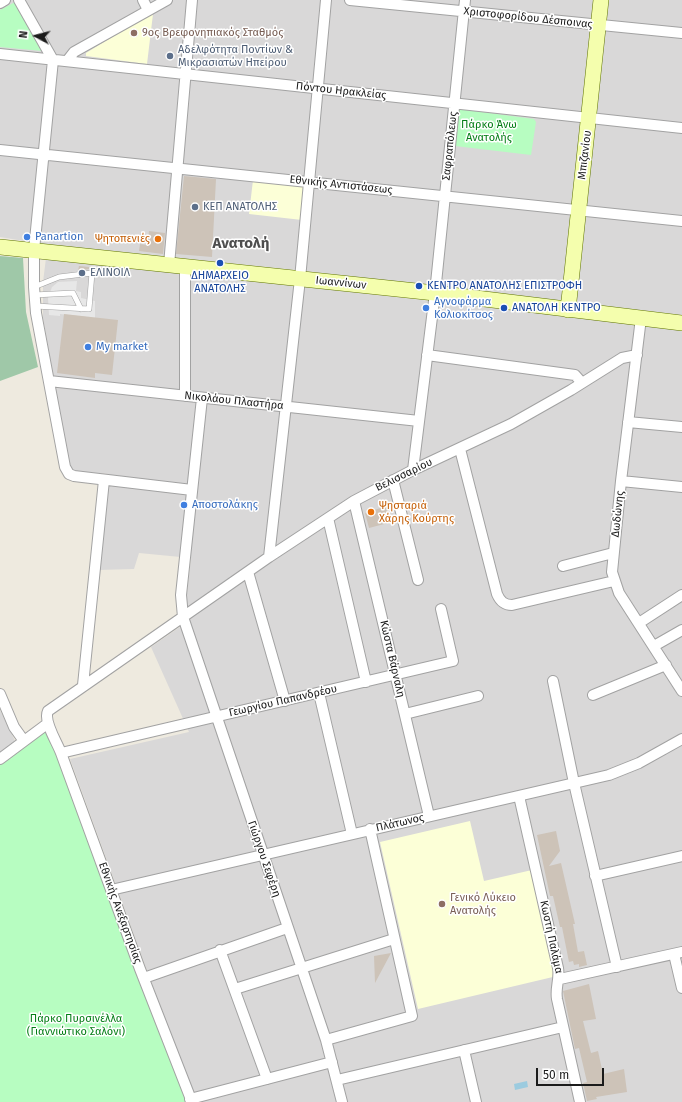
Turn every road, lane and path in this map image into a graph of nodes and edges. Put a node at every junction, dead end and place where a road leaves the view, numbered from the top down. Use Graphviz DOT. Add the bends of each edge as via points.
graph roads {
  1 [pos="5,0"];
  2 [pos="19,0"];
  3 [pos="143,0"];
  4 [pos="167,0"];
  5 [pos="192,0"];
  6 [pos="326,0"];
  7 [pos="350,0"];
  8 [pos="465,0"];
  9 [pos="601,0"];
  10 [pos="0,3"];
  11 [pos="148,10"];
  12 [pos="464,11"];
  13 [pos="599,25"];
  14 [pos="682,33"];
  15 [pos="0,54"];
  16 [pos="53,60"];
  17 [pos="67,61"];
  18 [pos="186,74"];
  19 [pos="318,88"];
  20 [pos="454,103"];
  21 [pos="590,118"];
  22 [pos="682,128"];
  23 [pos="0,150"];
  24 [pos="44,154"];
  25 [pos="178,168"];
  26 [pos="310,182"];
  27 [pos="445,196"];
  28 [pos="579,210"];
  29 [pos="682,221"];
  30 [pos="0,248"];
  31 [pos="34,250"];
  32 [pos="169,265"];
  33 [pos="185,266"];
  34 [pos="300,279"];
  35 [pos="34,291"];
  36 [pos="435,293"];
  37 [pos="35,306"];
  38 [pos="81,309"];
  39 [pos="568,310"];
  40 [pos="642,318"];
  41 [pos="682,323"];
  42 [pos="427,355"];
  43 [pos="637,355"];
  44 [pos="49,381"];
  45 [pos="582,383"];
  46 [pos="185,396"];
  47 [pos="202,398"];
  48 [pos="286,406"];
  49 [pos="419,421"];
  50 [pos="628,422"];
  51 [pos="682,427"];
  52 [pos="460,449"];
  53 [pos="413,470"];
  54 [pos="104,480"];
  55 [pos="393,480"];
  56 [pos="621,481"];
  57 [pos="682,487"];
  58 [pos="192,490"];
  59 [pos="354,501"];
  60 [pos="328,518"];
  61 [pos="613,553"];
  62 [pos="269,557"];
  63 [pos="563,566"];
  64 [pos="248,572"];
  65 [pos="418,580"];
  66 [pos="614,581"];
  67 [pos="682,596"];
  68 [pos="441,609"];
  69 [pos="183,617"];
  70 [pos="639,623"];
  71 [pos="682,630"];
  72 [pos="654,646"];
  73 [pos="666,665"];
  74 [pos="396,675"];
  75 [pos="553,681"];
  76 [pos="366,682"];
  77 [pos="83,685"];
  78 [pos="682,691"];
  79 [pos="319,693"];
  80 [pos="0,694"];
  81 [pos="593,695"];
  82 [pos="478,696"];
  83 [pos="285,701"];
  84 [pos="405,714"];
  85 [pos="216,717"];
  86 [pos="47,724"];
  87 [pos="682,739"];
  88 [pos="24,741"];
  89 [pos="61,753"];
  90 [pos="0,758"];
  91 [pos="574,783"];
  92 [pos="520,796"];
  93 [pos="429,816"];
  94 [pos="370,829"];
  95 [pos="352,834"];
  96 [pos="263,854"];
  97 [pos="682,856"];
  98 [pos="595,876"];
  99 [pos="111,890"];
  100 [pos="287,928"];
  101 [pos="394,939"];
  102 [pos="220,950"];
  103 [pos="678,953"];
  104 [pos="617,967"];
  105 [pos="301,968"];
  106 [pos="144,978"];
  107 [pos="560,979"];
  108 [pos="682,988"];
  109 [pos="235,989"];
  110 [pos="563,1027"];
  111 [pos="326,1040"];
  112 [pos="464,1050"];
  113 [pos="332,1062"];
  114 [pos="267,1079"];
  115 [pos="337,1080"];
  116 [pos="191,1100"];
  117 [pos="342,1102"];
  118 [pos="476,1102"];
  119 [pos="580,1102"];
  1 -- 10 [label="street"];
  2 -- 16 [label="street"];
  3 -- 11 [label="street"];
  4 -- 11 [label="street"];
  5 -- 18 [label="street"];
  6 -- 19 [label="street"];
  7 -- 12 [label="street, Χριστοφορίδου Δέσποινας"];
  8 -- 12 [label="street, Σαφραπόλεως"];
  9 -- 13 [label="main road, Μπιζανίου"];
  11 -- 17 [label="street" via="74,52"];
  12 -- 13 [label="street, Χριστοφορίδου Δέσποινας"];
  12 -- 20 [label="street, Σαφραπόλεως"];
  13 -- 14 [label="street, Χριστοφορίδου Δέσποινας"];
  13 -- 21 [label="main road, Μπιζανίου"];
  15 -- 16 [label="street, Πόντου Ηρακλείας"];
  16 -- 17 [label="street, Πόντου Ηρακλείας"];
  16 -- 24 [label="street"];
  17 -- 18 [label="street, Πόντου Ηρακλείας"];
  18 -- 19 [label="street, Πόντου Ηρακλείας"];
  18 -- 25 [label="street"];
  19 -- 20 [label="street, Πόντου Ηρακλείας"];
  19 -- 26 [label="street"];
  20 -- 21 [label="street, Πόντου Ηρακλείας"];
  20 -- 27 [label="street, Σαφραπόλεως"];
  21 -- 22 [label="street, Πόντου Ηρακλείας"];
  21 -- 28 [label="main road, Μπιζανίου"];
  23 -- 24 [label="street, Εθνικής Αντιστάσεως"];
  24 -- 25 [label="street, Εθνικής Αντιστάσεως"];
  24 -- 31 [label="street"];
  25 -- 26 [label="street, Εθνικής Αντιστάσεως"];
  25 -- 32 [label="street"];
  26 -- 27 [label="street, Εθνικής Αντιστάσεως"];
  26 -- 34 [label="street"];
  27 -- 28 [label="street, Εθνικής Αντιστάσεως"];
  27 -- 36 [label="street, Σαφραπόλεως"];
  28 -- 29 [label="street, Εθνικής Αντιστάσεως"];
  28 -- 39 [label="main road, Μπιζανίου"];
  30 -- 31 [label="main road, Ιωαννίνων"];
  31 -- 32 [label="main road, Ιωαννίνων"];
  31 -- 35 [label="street"];
  32 -- 33 [label="main road, Ιωαννίνων"];
  33 -- 34 [label="main road, Ιωαννίνων"];
  33 -- 46 [label="street"];
  34 -- 36 [label="main road, Ιωαννίνων"];
  34 -- 48 [label="street"];
  35 -- 37 [label="street"];
  35 -- 38 [label="lane" via="73,293"];
  35 -- 38 [label="lane" via="59,277 92,273 89,309"];
  36 -- 39 [label="main road, Ιωαννίνων"];
  36 -- 42 [label="street, Σαφραπόλεως"];
  37 -- 38 [label="lane"];
  37 -- 44 [label="street"];
  39 -- 40 [label="main road, Ιωαννίνων"];
  40 -- 41 [label="main road, Ιωαννίνων"];
  40 -- 43 [label="street, Δωδώνης"];
  42 -- 45 [label="street" via="575,375"];
  42 -- 49 [label="street, Σαφραπόλεως"];
  43 -- 45 [label="street, Βελισσαρίου" via="622,358"];
  43 -- 50 [label="street, Δωδώνης"];
  44 -- 46 [label="street, Νικολάου Πλαστήρα"];
  44 -- 54 [label="street" via="64,467 74,476"];
  45 -- 52 [label="street, Βελισσαρίου" via="511,424"];
  46 -- 47 [label="street, Νικολάου Πλαστήρα"];
  47 -- 48 [label="street, Νικολάου Πλαστήρα"];
  47 -- 58 [label="street, Γιώργου Σεφέρη"];
  48 -- 49 [label="street, Νικολάου Πλαστήρα"];
  48 -- 62 [label="street"];
  49 -- 53 [label="street, Σαφραπόλεως"];
  50 -- 51 [label="street"];
  50 -- 56 [label="street, Δωδώνης"];
  52 -- 53 [label="street, Βελισσαρίου"];
  52 -- 66 [label="street" via="501,600 512,605"];
  53 -- 55 [label="street, Βελισσαρίου"];
  54 -- 58 [label="street"];
  54 -- 77 [label="street"];
  55 -- 59 [label="street, Βελισσαρίου"];
  55 -- 65 [label="street"];
  56 -- 57 [label="street"];
  56 -- 61 [label="street, Δωδώνης"];
  58 -- 69 [label="street, Γιώργου Σεφέρη" via="181,595"];
  59 -- 60 [label="street, Βελισσαρίου"];
  59 -- 74 [label="street, Κώστα Βάρναλη"];
  60 -- 62 [label="street, Βελισσαρίου"];
  60 -- 76 [label="street"];
  61 -- 63 [label="street"];
  61 -- 66 [label="street, Δωδώνης"];
  62 -- 64 [label="street, Βελισσαρίου"];
  64 -- 69 [label="street, Βελισσαρίου"];
  64 -- 83 [label="street"];
  66 -- 70 [label="street, Δωδώνης"];
  67 -- 70 [label="street"];
  68 -- 74 [label="street, Γεωργίου Παπανδρέου" via="453,661"];
  69 -- 77 [label="street, Βελισσαρίου"];
  69 -- 85 [label="street, Γιώργου Σεφέρη"];
  70 -- 72 [label="street, Δωδώνης"];
  71 -- 72 [label="street"];
  72 -- 73 [label="street, Δωδώνης"];
  73 -- 78 [label="street, Δωδώνης"];
  73 -- 81 [label="street"];
  74 -- 76 [label="street, Γεωργίου Παπανδρέου"];
  74 -- 84 [label="street, Κώστα Βάρναλη"];
  75 -- 91 [label="street"];
  76 -- 79 [label="street, Γεωργίου Παπανδρέου"];
  77 -- 86 [label="street, Βελισσαρίου" via="49,710 46,716"];
  79 -- 83 [label="street, Γεωργίου Παπανδρέου"];
  79 -- 95 [label="street"];
  80 -- 88 [label="street" via="12,724"];
  82 -- 84 [label="street"];
  83 -- 85 [label="street, Γεωργίου Παπανδρέου"];
  84 -- 93 [label="street, Κώστα Βάρναλη"];
  85 -- 89 [label="street, Γεωργίου Παπανδρέου"];
  85 -- 96 [label="street, Γιώργου Σεφέρη"];
  86 -- 88 [label="street"];
  86 -- 89 [label="street, Εθνικής Ανεξαρτησίας"];
  87 -- 91 [label="street, Πλάτωνος" via="639,763 609,775"];
  88 -- 90 [label="street"];
  89 -- 99 [label="street, Εθνικής Ανεξαρτησίας"];
  91 -- 92 [label="street, Πλάτωνος"];
  91 -- 98 [label="street"];
  92 -- 93 [label="street, Πλάτωνος"];
  92 -- 107 [label="street, Κωστή Παλάμα"];
  93 -- 94 [label="street, Πλάτωνος"];
  94 -- 95 [label="street, Πλάτωνος"];
  94 -- 101 [label="street"];
  95 -- 96 [label="street, Πλάτωνος"];
  96 -- 99 [label="street, Πλάτωνος"];
  96 -- 100 [label="street, Γιώργου Σεφέρη"];
  97 -- 98 [label="street"];
  98 -- 104 [label="street"];
  99 -- 106 [label="street, Εθνικής Ανεξαρτησίας"];
  100 -- 102 [label="street"];
  100 -- 105 [label="street, Γιώργου Σεφέρη"];
  101 -- 105 [label="street"];
  101 -- 111 [label="street" via="412,1016"];
  102 -- 106 [label="street"];
  102 -- 109 [label="street"];
  103 -- 104 [label="street"];
  103 -- 108 [label="street"];
  104 -- 107 [label="street"];
  105 -- 109 [label="street"];
  105 -- 111 [label="street, Γιώργου Σεφέρη"];
  106 -- 116 [label="street, Εθνικής Ανεξαρτησίας"];
  107 -- 110 [label="street, Κωστή Παλάμα" via="556,993"];
  109 -- 114 [label="street"];
  110 -- 112 [label="street"];
  110 -- 119 [label="street, Κωστή Παλάμα"];
  111 -- 113 [label="street, Γιώργου Σεφέρη"];
  112 -- 115 [label="street"];
  112 -- 118 [label="street"];
  113 -- 114 [label="street"];
  113 -- 115 [label="street, Γιώργου Σεφέρη"];
  114 -- 116 [label="street"];
  115 -- 117 [label="street, Γιώργου Σεφέρη"];
}
